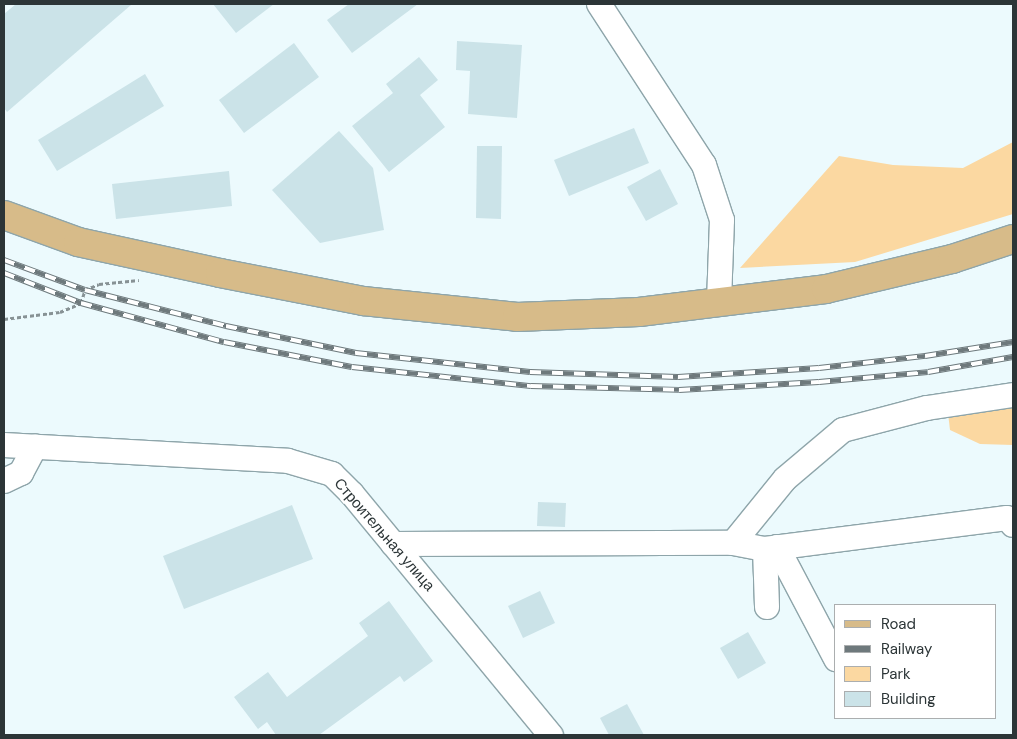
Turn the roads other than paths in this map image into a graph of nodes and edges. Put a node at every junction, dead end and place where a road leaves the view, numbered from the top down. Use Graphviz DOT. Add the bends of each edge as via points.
graph roads {
  1 [pos="600,4"];
  2 [pos="4,215"];
  3 [pos="1013,239"];
  4 [pos="718,303"];
  5 [pos="1013,395"];
  6 [pos="4,445"];
  7 [pos="35,447"];
  8 [pos="4,481"];
  9 [pos="1010,521"];
  10 [pos="393,544"];
  11 [pos="733,544"];
  12 [pos="771,548"];
  13 [pos="767,607"];
  14 [pos="834,656"];
  15 [pos="551,735"];
  1 -- 4 [label="street" via="704,165 722,220"];
  2 -- 4 [label="main road" via="78,242 363,301 517,317 639,312"];
  3 -- 4 [label="main road" via="952,258 826,289"];
  5 -- 11 [label="street" via="927,408 843,430 785,479"];
  6 -- 7 [label="street, Строительная улица"];
  7 -- 8 [label="street" via="21,473"];
  7 -- 10 [label="street, Строительная улица" via="288,461 332,474"];
  9 -- 12 [label="street"];
  10 -- 11 [label="street"];
  10 -- 15 [label="street, Строительная улица"];
  11 -- 12 [label="street"];
  12 -- 13 [label="street"];
  12 -- 14 [label="street"];
}
